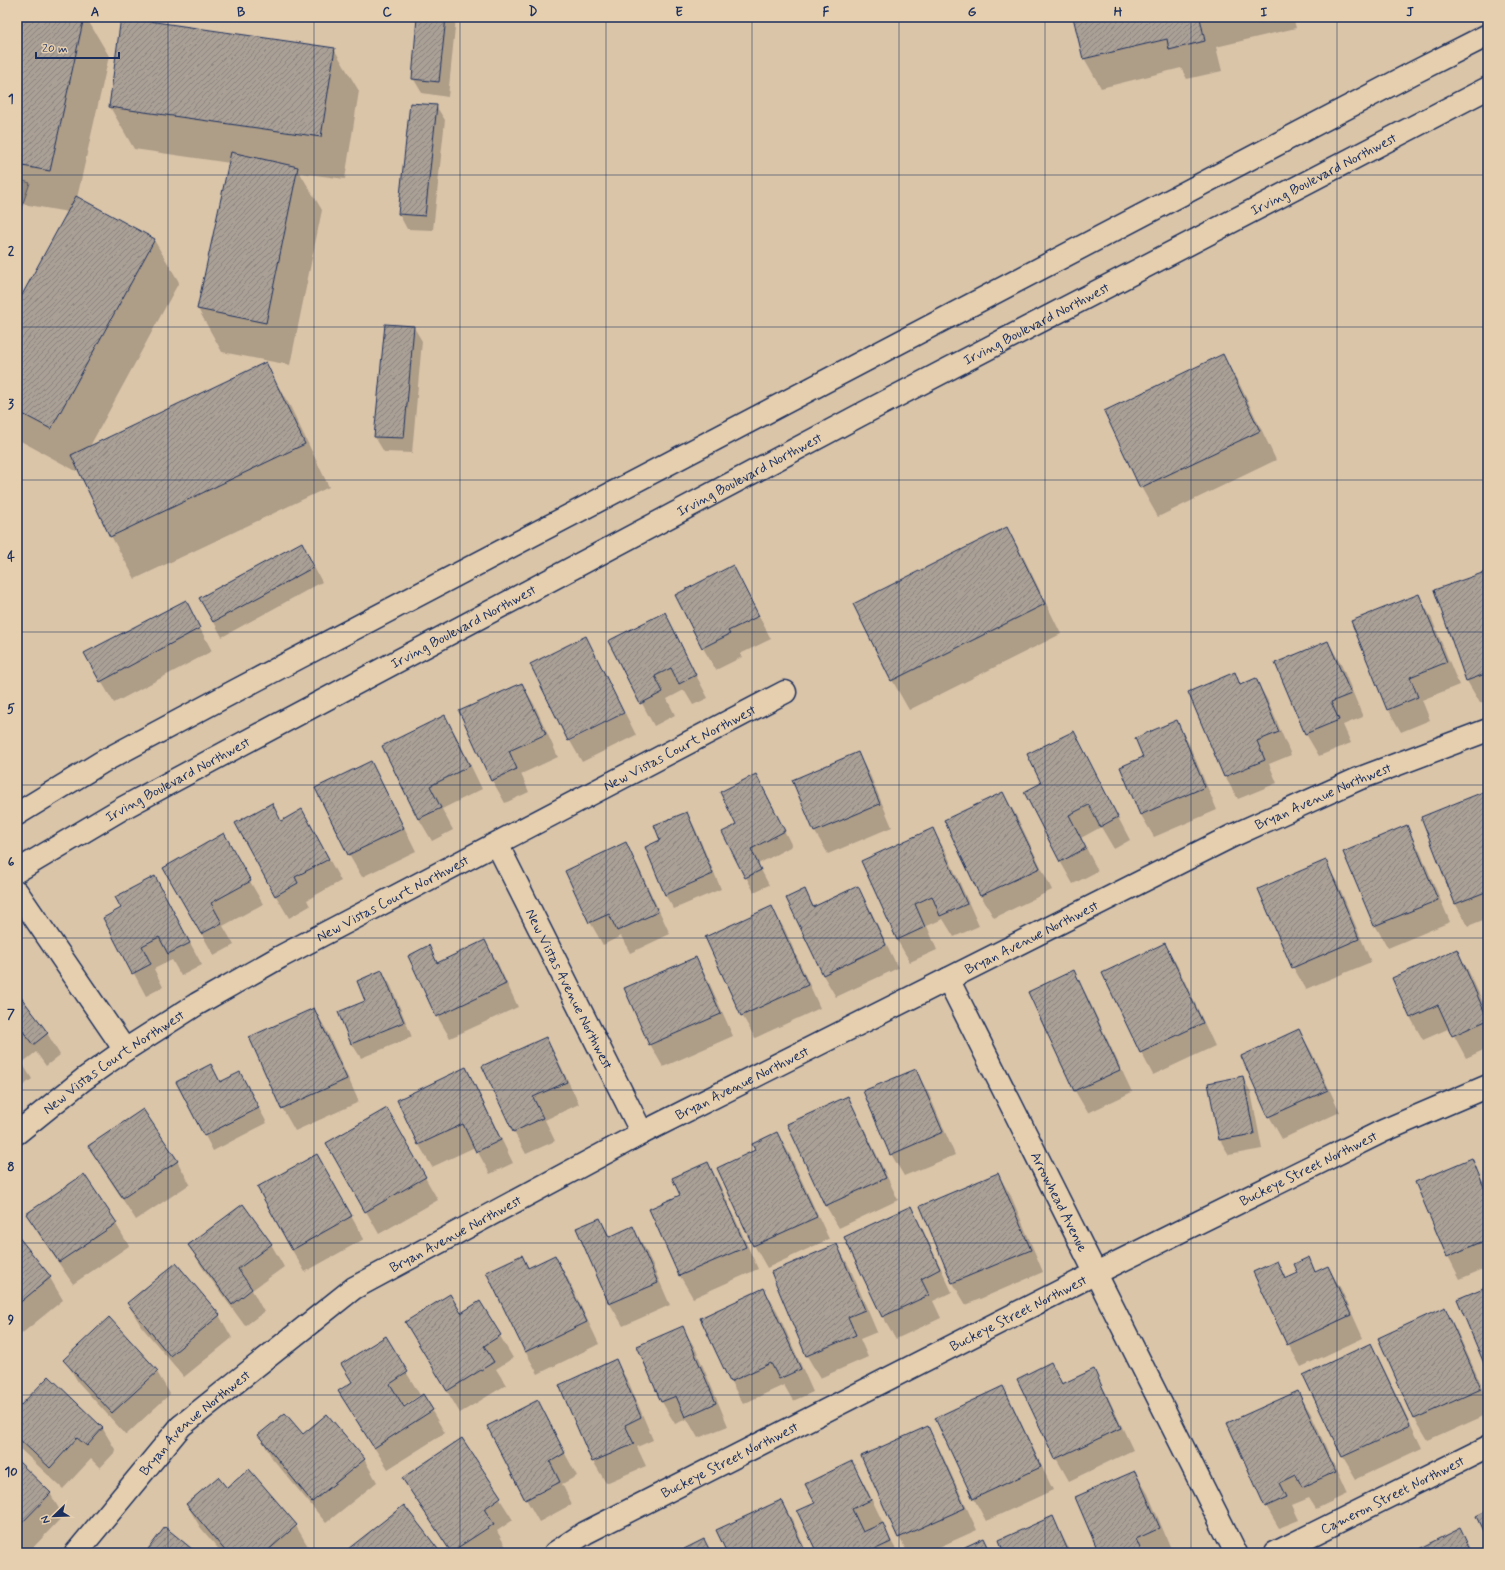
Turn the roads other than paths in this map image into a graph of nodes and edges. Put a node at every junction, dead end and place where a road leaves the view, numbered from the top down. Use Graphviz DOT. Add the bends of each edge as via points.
graph roads {
  1 [pos="1488,35"];
  2 [pos="1488,88"];
  3 [pos="785,692"];
  4 [pos="1488,730"];
  5 [pos="17,814"];
  6 [pos="497,844"];
  7 [pos="17,871"];
  8 [pos="17,892"];
  9 [pos="948,979"];
  10 [pos="125,1050"];
  11 [pos="1488,1086"];
  12 [pos="17,1133"];
  13 [pos="642,1133"];
  14 [pos="1096,1273"];
  15 [pos="1488,1447"];
  16 [pos="76,1553"];
  17 [pos="555,1553"];
  18 [pos="1236,1553"];
  19 [pos="1275,1553"];
  1 -- 5 [label="street" via="230,694 102,762"];
  2 -- 7 [label="street, Irving Boulevard Northwest" via="862,414 252,738 122,808"];
  3 -- 6 [label="street, New Vistas Court Northwest"];
  4 -- 9 [label="street, Bryan Avenue Northwest" via="1358,779 1232,836"];
  6 -- 10 [label="street, New Vistas Court Northwest" via="280,957 197,1004"];
  6 -- 13 [label="street, New Vistas Avenue Northwest"];
  8 -- 10 [label="street"];
  9 -- 13 [label="street, Bryan Avenue Northwest"];
  9 -- 14 [label="street, Arrowhead Avenue"];
  10 -- 12 [label="street, New Vistas Court Northwest"];
  11 -- 14 [label="street, Buckeye Street Northwest" via="1383,1131"];
  13 -- 16 [label="street, Bryan Avenue Northwest" via="354,1288 181,1426"];
  14 -- 17 [label="street, Buckeye Street Northwest" via="593,1530"];
  14 -- 18 [label="street, Arrowhead Avenue"];
  15 -- 19 [label="street, Cameron Street Northwest"];
}
